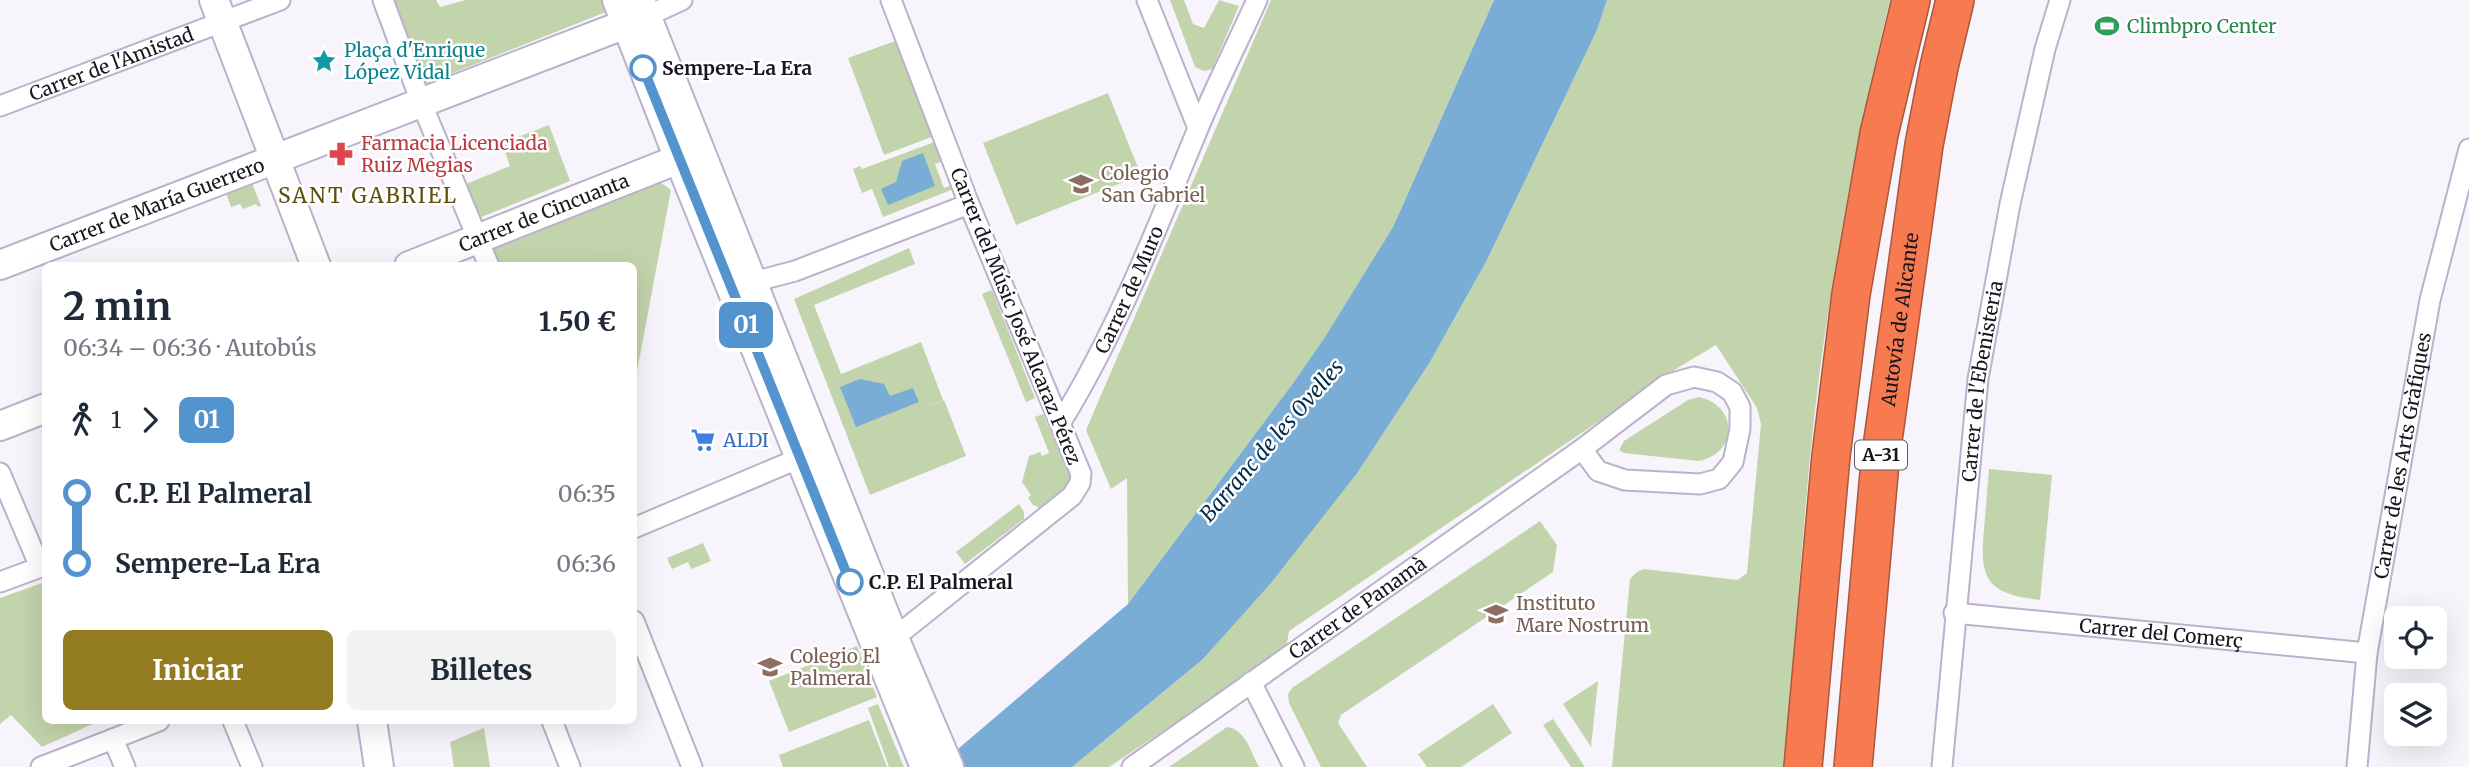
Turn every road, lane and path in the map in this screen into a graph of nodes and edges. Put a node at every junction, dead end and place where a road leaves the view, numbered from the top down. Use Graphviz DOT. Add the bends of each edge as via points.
graph roads {
  1 [pos="280,0"];
  2 [pos="383,0"];
  3 [pos="682,0"];
  4 [pos="891,0"];
  5 [pos="1147,0"];
  6 [pos="1257,0"];
  7 [pos="1911,0"];
  8 [pos="1955,0"];
  9 [pos="2060,0"];
  10 [pos="632,9"];
  11 [pos="218,12"];
  12 [pos="421,102"];
  13 [pos="0,106"];
  14 [pos="1198,128"];
  15 [pos="2469,149"];
  16 [pos="679,159"];
  17 [pos="274,160"];
  18 [pos="969,204"];
  19 [pos="478,239"];
  20 [pos="314,262"];
  21 [pos="419,262"];
  22 [pos="487,262"];
  23 [pos="0,265"];
  24 [pos="725,274"];
  25 [pos="753,282"];
  26 [pos="42,410"];
  27 [pos="1061,422"];
  28 [pos="0,426"];
  29 [pos="1582,449"];
  30 [pos="813,462"];
  31 [pos="0,473"];
  32 [pos="637,527"];
  33 [pos="42,564"];
  34 [pos="42,566"];
  35 [pos="0,582"];
  36 [pos="1954,613"];
  37 [pos="637,633"];
  38 [pos="894,638"];
  39 [pos="2367,653"];
  40 [pos="1251,682"];
  41 [pos="151,724"];
  42 [pos="234,724"];
  43 [pos="372,724"];
  44 [pos="553,724"];
  45 [pos="909,731"];
  46 [pos="113,739"];
  47 [pos="935,762"];
  48 [pos="41,767"];
  49 [pos="125,767"];
  50 [pos="252,767"];
  51 [pos="379,767"];
  52 [pos="570,767"];
  53 [pos="692,767"];
  54 [pos="1132,767"];
  55 [pos="1294,767"];
  56 [pos="1805,767"];
  57 [pos="1853,767"];
  58 [pos="1942,767"];
  59 [pos="2357,767"];
  1 -- 11 [label="street"];
  2 -- 12 [label="street"];
  3 -- 10 [label="street"];
  4 -- 18 [label="street, Carrer del Músic José Alcaraz Pérez"];
  5 -- 14 [label="street"];
  6 -- 14 [label="street, Carrer de Muro"];
  7 -- 56 [label="highway, A-31" via="1879,134 1852,294 1831,456"];
  8 -- 57 [label="highway, Autovía de Alicante / A-31" via="1924,145 1880,462"];
  9 -- 36 [label="street, Carrer de l'Ebenisteria" via="2010,204 1978,379"];
  10 -- 12 [label="street"];
  10 -- 16 [label="street"];
  10 -- 25 [label="street"];
  11 -- 13 [label="street, Carrer de l'Amistad"];
  11 -- 17 [label="street"];
  12 -- 17 [label="street"];
  12 -- 19 [label="street"];
  14 -- 27 [label="street, Carrer de Muro" via="1091,373"];
  15 -- 39 [label="street, Carrer de les Arts Gràfiques" via="2430,300"];
  16 -- 19 [label="street, Carrer de Cincuanta"];
  16 -- 24 [label="street"];
  17 -- 20 [label="street"];
  17 -- 23 [label="street, Carrer de María Guerrero"];
  18 -- 25 [label="street" via="795,271"];
  18 -- 27 [label="street, Carrer del Músic José Alcaraz Pérez"];
  19 -- 21 [label="street, Carrer de Cincuanta"];
  19 -- 22 [label="street"];
  24 -- 25 [label="street"];
  24 -- 30 [label="street"];
  25 -- 30 [label="street"];
  26 -- 28 [label="street"];
  27 -- 38 [label="street, Carrer del Músic José Alcaraz Pérez" via="1081,474 1072,496"];
  29 -- 29 [label="street, Carrer de Panamà" via="1598,471 1625,481 1700,484 1719,480 1733,462 1740,407 1732,392 1717,382 1694,377 1666,385"];
  29 -- 40 [label="street, Carrer de Panamà"];
  30 -- 32 [label="street"];
  30 -- 38 [label="street"];
  30 -- 45 [label="street"];
  31 -- 33 [label="street"];
  34 -- 35 [label="street"];
  36 -- 39 [label="street, Carrer del Comerç"];
  36 -- 58 [label="street, Carrer de l'Ebenisteria"];
  37 -- 53 [label="street"];
  38 -- 45 [label="street" via="889,651 911,709"];
  38 -- 47 [label="street"];
  39 -- 59 [label="street, Carrer de les Arts Gràfiques"];
  40 -- 54 [label="street, Carrer de Panamà"];
  40 -- 55 [label="street"];
  41 -- 46 [label="street"];
  42 -- 50 [label="street"];
  43 -- 51 [label="street"];
  44 -- 52 [label="street"];
  45 -- 47 [label="street"];
  46 -- 48 [label="street"];
  46 -- 49 [label="street"];
}
